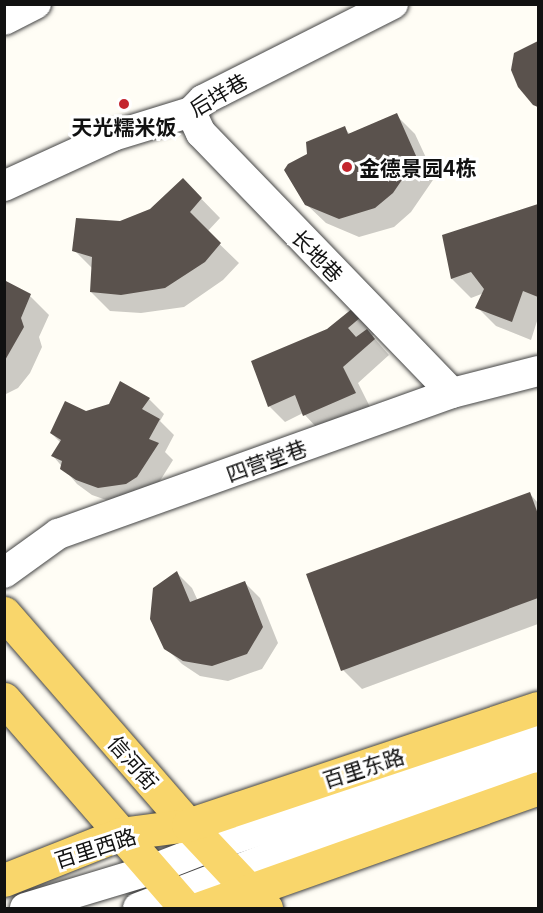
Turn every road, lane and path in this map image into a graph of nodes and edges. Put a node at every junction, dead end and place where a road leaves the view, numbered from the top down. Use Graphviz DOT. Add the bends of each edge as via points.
graph roads {
  1 [pos="36,4"];
  2 [pos="393,4"];
  3 [pos="4,20"];
  4 [pos="191,112"];
  5 [pos="4,186"];
  6 [pos="538,371"];
  7 [pos="452,393"];
  8 [pos="4,573"];
  9 [pos="4,613"];
  10 [pos="4,699"];
  11 [pos="538,708"];
  12 [pos="538,736"];
  13 [pos="538,783"];
  14 [pos="120,834"];
  15 [pos="199,836"];
  16 [pos="151,870"];
  17 [pos="4,880"];
  18 [pos="250,890"];
  19 [pos="187,905"];
  20 [pos="25,909"];
  21 [pos="138,909"];
  1 -- 3 [label="street"];
  2 -- 4 [label="street, 后垟巷" via="202,100"];
  4 -- 5 [label="street, 后垟巷" via="112,136"];
  4 -- 7 [label="street, 长地巷" via="201,133"];
  6 -- 7 [label="street, 四营堂巷"];
  7 -- 8 [label="street, 四营堂巷" via="58,534"];
  9 -- 15 [label="main road, 信河街"];
  10 -- 14 [label="main road"];
  11 -- 15 [label="main road, 百里东路"];
  12 -- 15 [label="street"];
  13 -- 18 [label="main road"];
  14 -- 15 [label="main road, 百里西路"];
  14 -- 16 [label="main road"];
  14 -- 17 [label="main road, 百里西路"];
  15 -- 16 [label="street"];
  15 -- 18 [label="main road, 信河街"];
  16 -- 19 [label="main road"];
  16 -- 20 [label="street"];
  18 -- 19 [label="main road"];
  19 -- 21 [label="street"];
}
